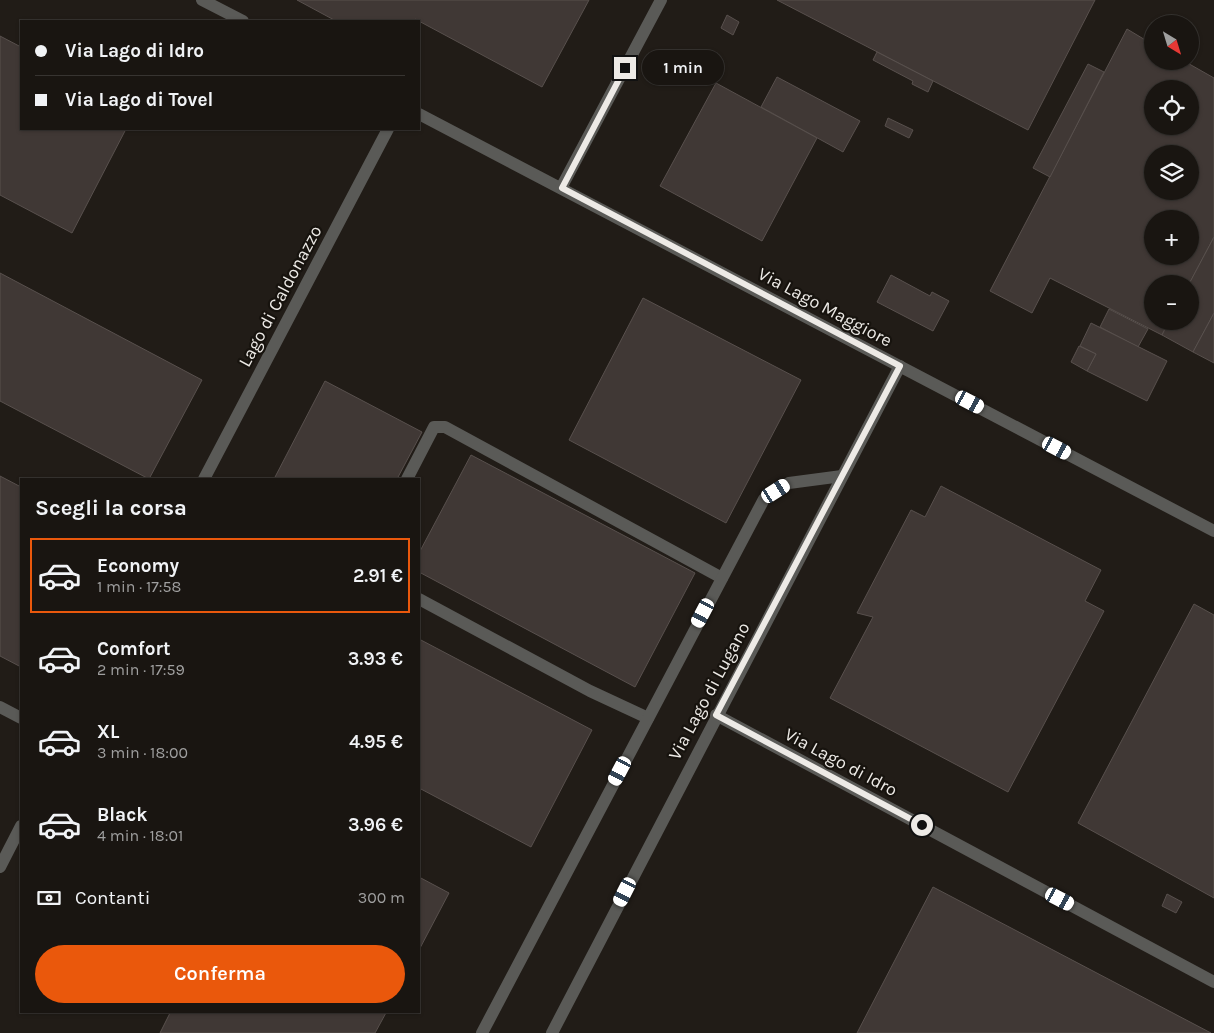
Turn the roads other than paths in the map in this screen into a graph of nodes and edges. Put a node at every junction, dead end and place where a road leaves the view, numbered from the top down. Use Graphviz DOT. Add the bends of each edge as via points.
graph roads {
  1 [pos="202,0"];
  2 [pos="661,0"];
  3 [pos="241,20"];
  4 [pos="420,115"];
  5 [pos="387,130"];
  6 [pos="562,188"];
  7 [pos="900,366"];
  8 [pos="842,476"];
  9 [pos="205,478"];
  10 [pos="408,478"];
  11 [pos="1214,531"];
  12 [pos="722,578"];
  13 [pos="420,600"];
  14 [pos="0,707"];
  15 [pos="716,715"];
  16 [pos="20,717"];
  17 [pos="648,718"];
  18 [pos="20,828"];
  19 [pos="0,866"];
  20 [pos="1214,982"];
  21 [pos="482,1033"];
  22 [pos="552,1033"];
  1 -- 3 [label="street"];
  2 -- 6 [label="street"];
  4 -- 6 [label="street, Via Lago Maggiore"];
  5 -- 9 [label="street, Lago di Caldonazzo"];
  6 -- 7 [label="street, Via Lago Maggiore"];
  7 -- 8 [label="street, Via Lago di Lugano"];
  7 -- 11 [label="street, Via Lago Maggiore"];
  8 -- 12 [label="street" via="790,483 764,499"];
  8 -- 15 [label="street, Via Lago di Lugano"];
  10 -- 12 [label="street" via="434,427 445,427"];
  12 -- 17 [label="street"];
  13 -- 17 [label="street" via="590,691"];
  14 -- 16 [label="street"];
  15 -- 20 [label="street, Via Lago di Idro"];
  15 -- 22 [label="street, Via Lago di Lugano"];
  17 -- 21 [label="street"];
  18 -- 19 [label="street"];
}
